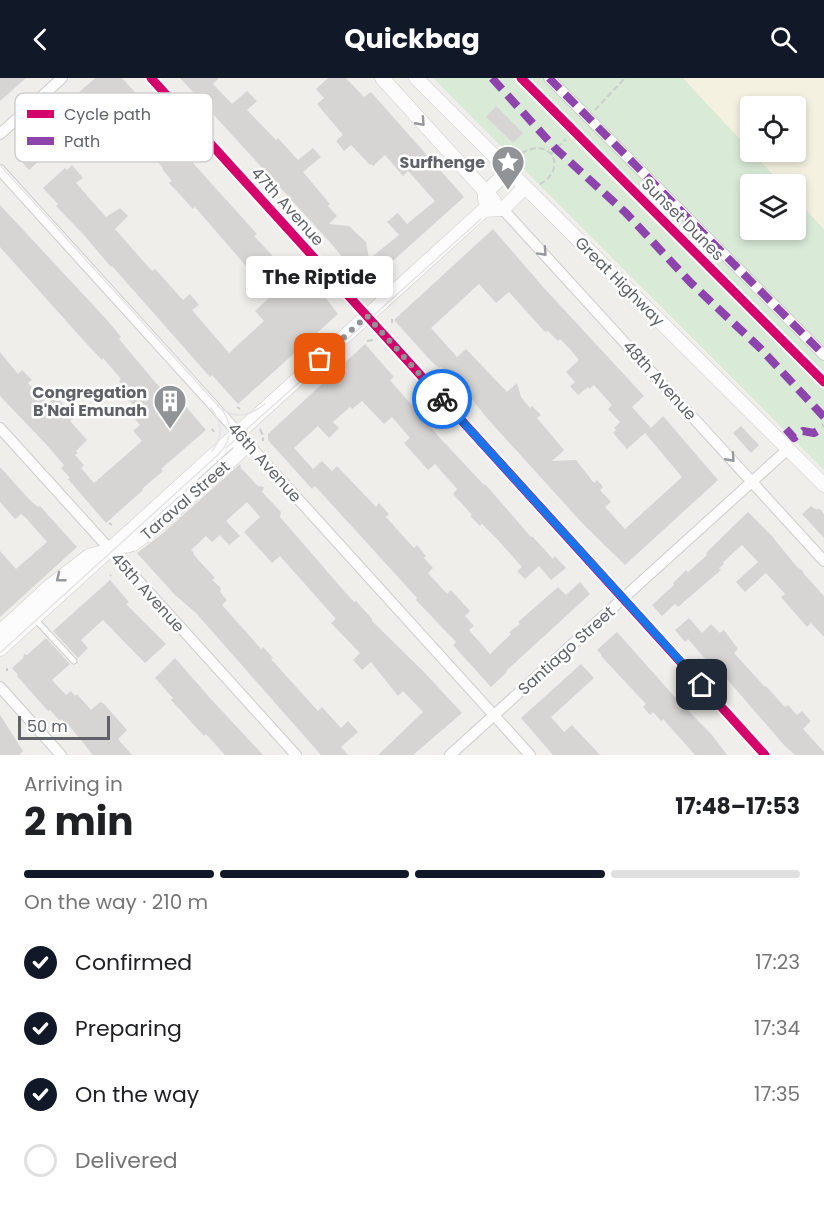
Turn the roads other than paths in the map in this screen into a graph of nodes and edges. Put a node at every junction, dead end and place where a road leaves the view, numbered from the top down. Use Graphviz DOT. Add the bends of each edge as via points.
graph roads {
  1 [pos="62,78"];
  2 [pos="151,78"];
  3 [pos="382,78"];
  4 [pos="416,78"];
  5 [pos="521,78"];
  6 [pos="549,78"];
  7 [pos="45,93"];
  8 [pos="165,93"];
  9 [pos="15,120"];
  10 [pos="0,134"];
  11 [pos="213,146"];
  12 [pos="511,164"];
  13 [pos="0,170"];
  14 [pos="525,187"];
  15 [pos="492,203"];
  16 [pos="367,316"];
  17 [pos="824,355"];
  18 [pos="824,382"];
  19 [pos="0,428"];
  20 [pos="238,433"];
  21 [pos="788,449"];
  22 [pos="752,482"];
  23 [pos="824,484"];
  24 [pos="110,549"];
  25 [pos="824,561"];
  26 [pos="623,598"];
  27 [pos="34,618"];
  28 [pos="0,632"];
  29 [pos="0,649"];
  30 [pos="74,661"];
  31 [pos="0,687"];
  32 [pos="494,715"];
  33 [pos="61,755"];
  34 [pos="296,755"];
  35 [pos="450,755"];
  36 [pos="530,755"];
  37 [pos="765,755"];
  1 -- 7 [label="street"];
  2 -- 8 [label="street, 47th Avenue"];
  3 -- 15 [label="street, one-way"];
  4 -- 12 [label="street, Great Highway"];
  5 -- 18 [label="street, Sunset Dunes"];
  6 -- 17 [label="street, Sunset Dunes"];
  9 -- 10 [label="street"];
  11 -- 16 [label="street, 47th Avenue"];
  12 -- 14 [label="street, Great Highway"];
  12 -- 15 [label="street, Taraval Street"];
  13 -- 20 [label="street, 46th Avenue"];
  14 -- 15 [label="street, Taraval Street"];
  14 -- 21 [label="street, Great Highway"];
  15 -- 16 [label="street, Taraval Street"];
  15 -- 22 [label="street, 48th Avenue, one-way"];
  16 -- 20 [label="street, Taraval Street"];
  16 -- 26 [label="street, 47th Avenue"];
  19 -- 24 [label="street, 45th Avenue"];
  20 -- 24 [label="street, Taraval Street"];
  20 -- 32 [label="street, 46th Avenue"];
  21 -- 22 [label="street, Santiago Street"];
  21 -- 23 [label="street, Great Highway"];
  22 -- 25 [label="street, 48th Avenue"];
  22 -- 26 [label="street, Santiago Street"];
  24 -- 27 [label="street, Taraval Street"];
  24 -- 28 [label="street, Taraval Street, one-way" via="89,556"];
  24 -- 34 [label="street, 45th Avenue"];
  26 -- 32 [label="street, Santiago Street"];
  26 -- 37 [label="street, 47th Avenue"];
  27 -- 29 [label="street, Taraval Street"];
  27 -- 30 [label="lane"];
  31 -- 33 [label="street"];
  32 -- 35 [label="street, Santiago Street"];
  32 -- 36 [label="street, 46th Avenue"];
}
